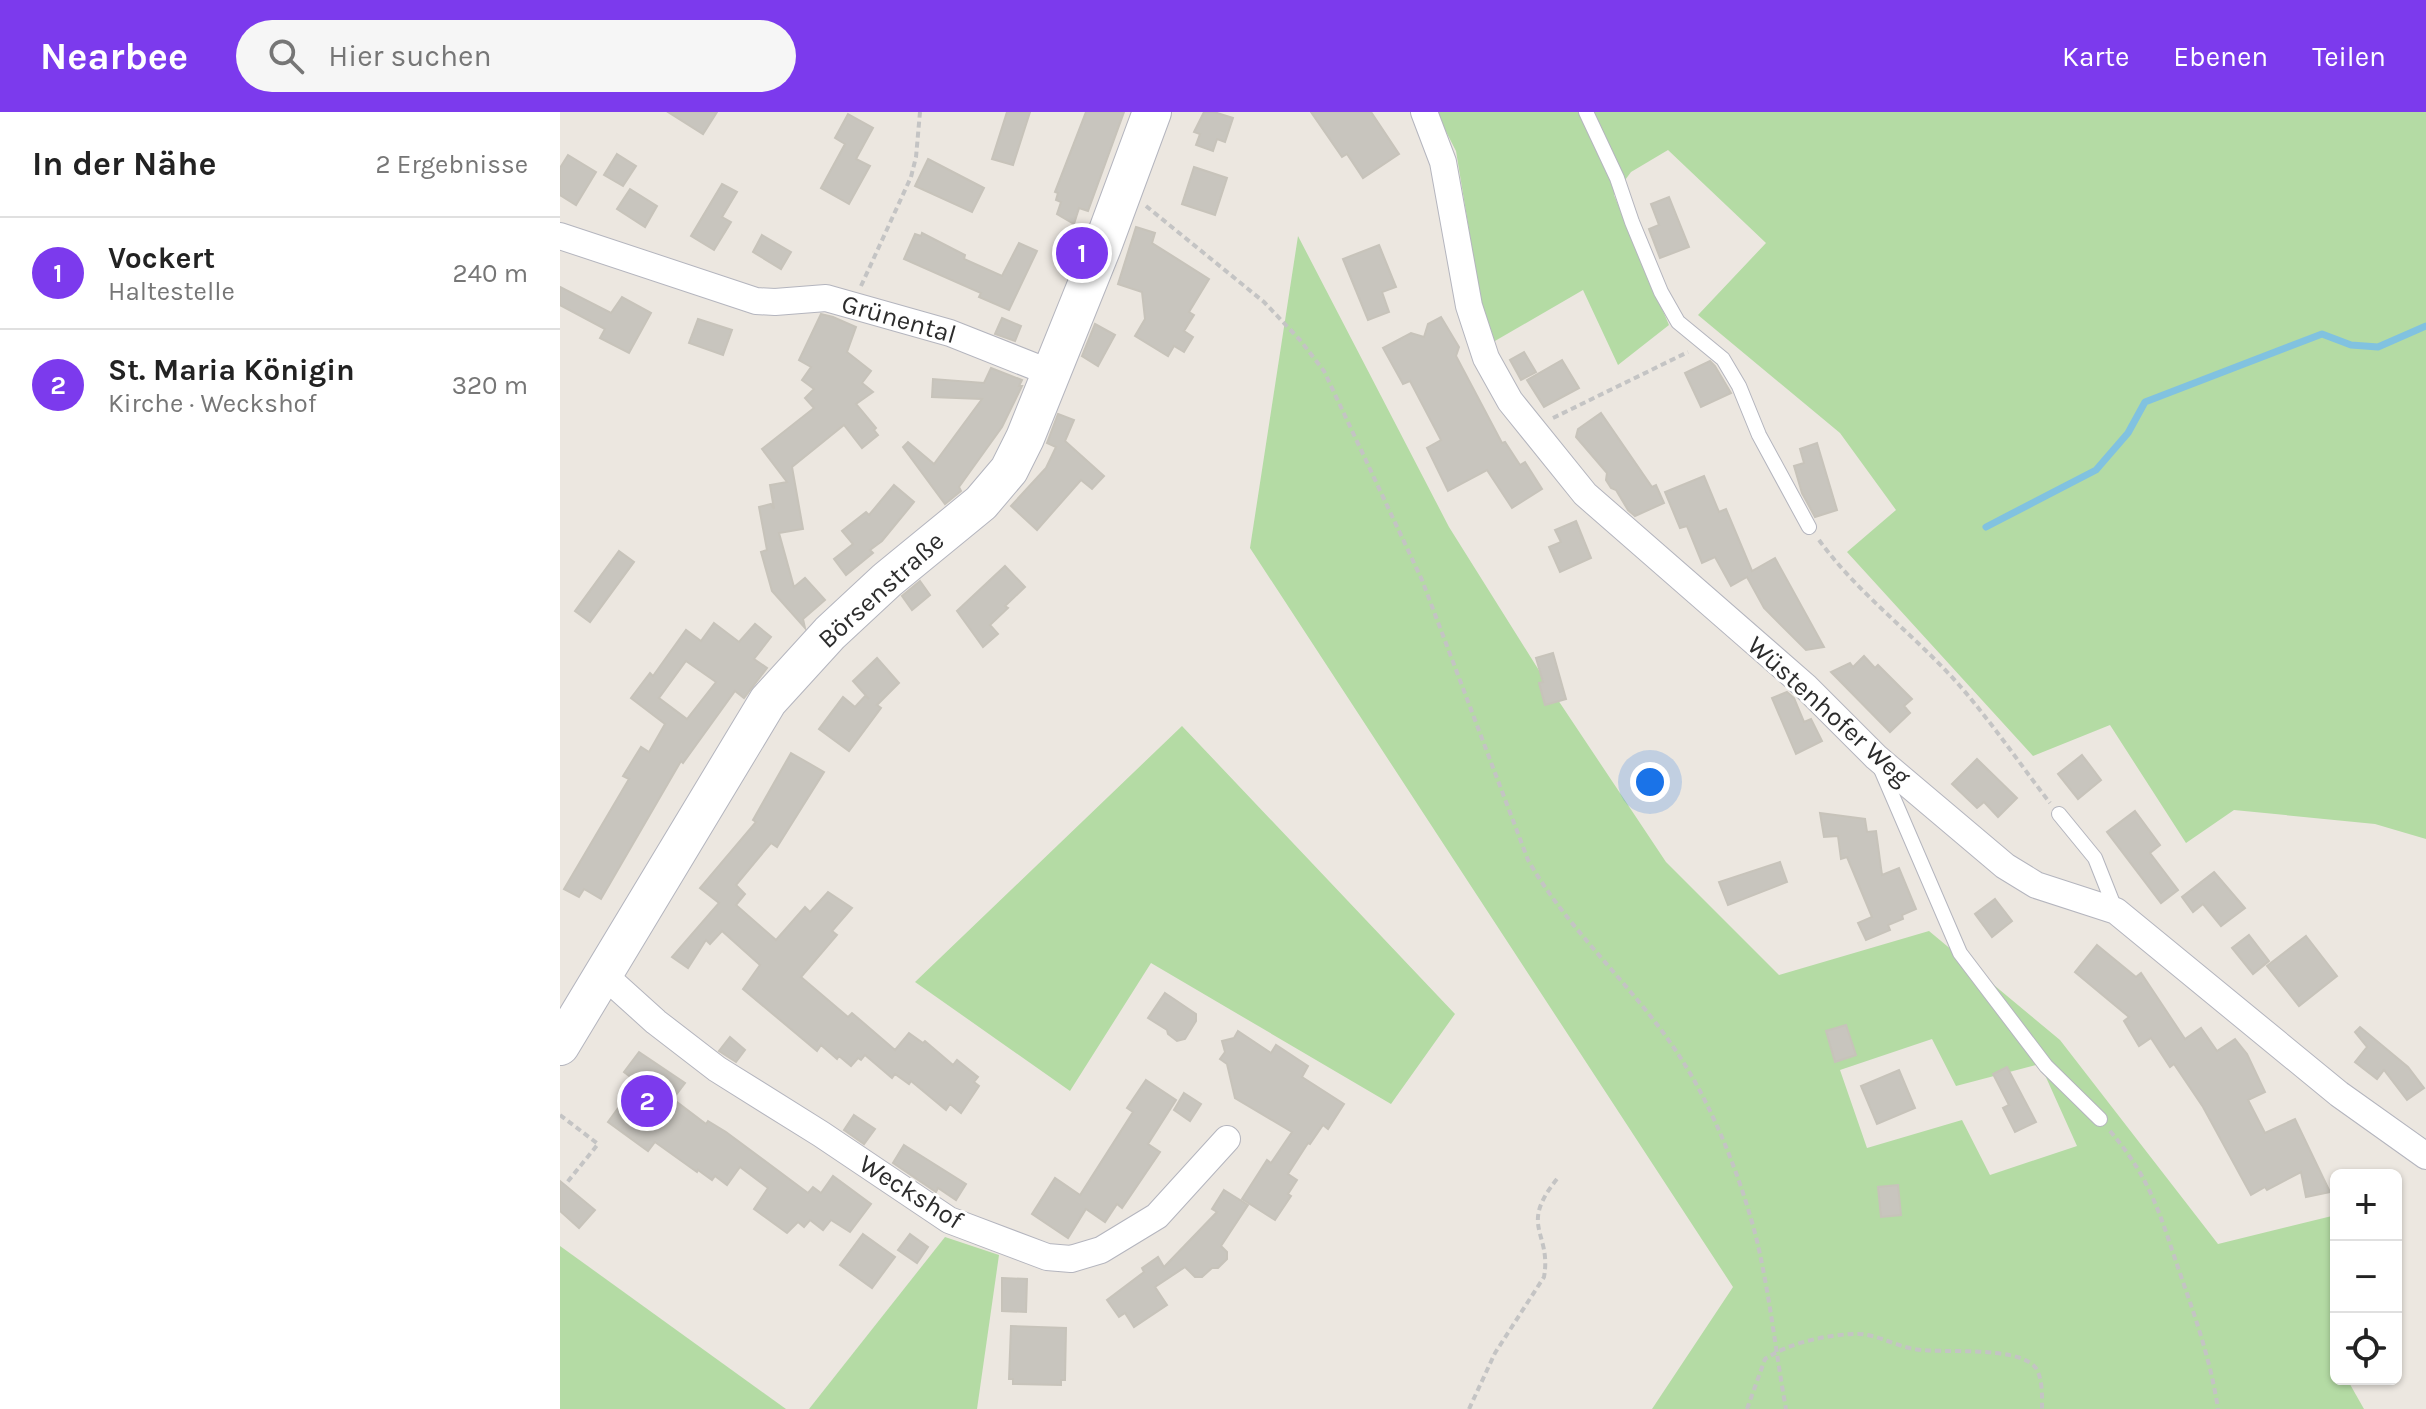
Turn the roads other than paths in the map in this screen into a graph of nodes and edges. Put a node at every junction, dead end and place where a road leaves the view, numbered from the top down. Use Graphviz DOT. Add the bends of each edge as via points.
graph roads {
  1 [pos="1152,112"];
  2 [pos="1424,112"];
  3 [pos="1586,112"];
  4 [pos="560,236"];
  5 [pos="1051,373"];
  6 [pos="1809,527"];
  7 [pos="1876,757"];
  8 [pos="2059,814"];
  9 [pos="2116,911"];
  10 [pos="605,976"];
  11 [pos="560,1046"];
  12 [pos="2100,1119"];
  13 [pos="1227,1139"];
  14 [pos="2426,1156"];
  1 -- 5 [label="street, Börsenstraße"];
  2 -- 7 [label="street, Wüstenhofer Weg" via="1443,162 1478,340 1510,401 1585,494 1805,686"];
  3 -- 6 [label="lane" via="1661,292 1678,322 1723,359"];
  4 -- 5 [label="street, Grünental" via="756,301 826,298 853,305 980,343"];
  5 -- 10 [label="street, Börsenstraße" via="1009,470 992,491 841,622 768,701"];
  7 -- 9 [label="street, Wüstenhofer Weg" via="2026,880"];
  7 -- 12 [label="lane" via="1960,953 2046,1066"];
  8 -- 9 [label="lane" via="2095,858"];
  9 -- 14 [label="street, Wüstenhofer Weg" via="2339,1094"];
  10 -- 11 [label="street, Börsenstraße"];
  10 -- 13 [label="street, Weckshof" via="717,1069 949,1220 1047,1257 1071,1259 1101,1250 1157,1216"];
}
